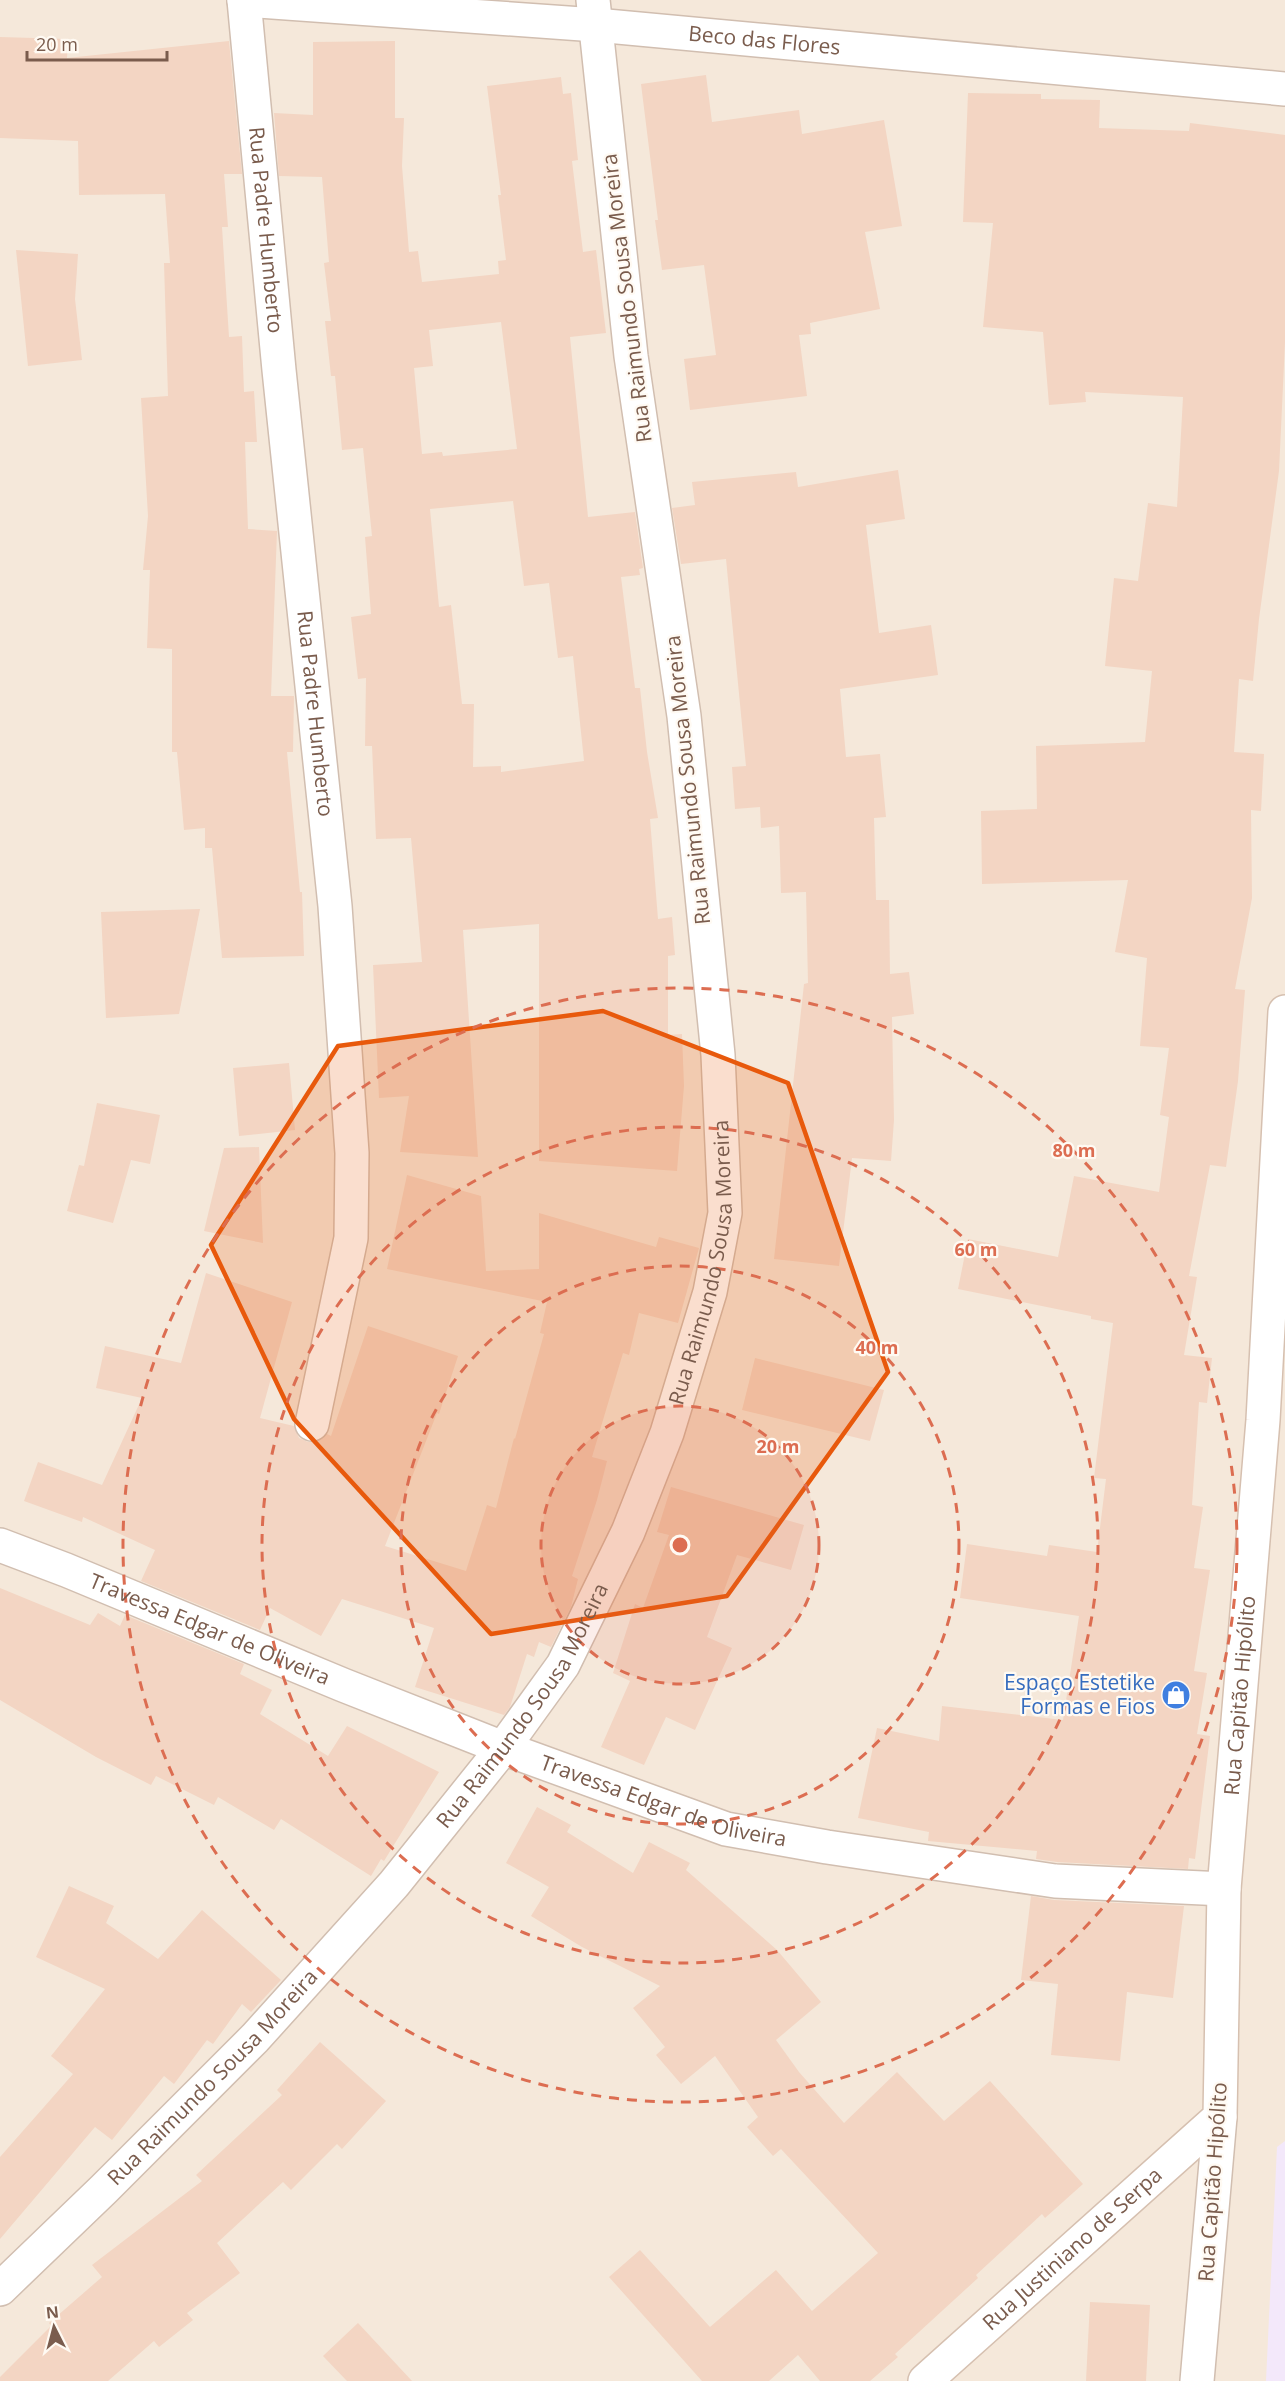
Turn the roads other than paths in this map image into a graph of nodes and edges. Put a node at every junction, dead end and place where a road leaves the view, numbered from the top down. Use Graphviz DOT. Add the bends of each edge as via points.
graph roads {
  1 [pos="244,0"];
  2 [pos="594,12"];
  3 [pos="1285,89"];
  4 [pos="1285,1012"];
  5 [pos="312,1424"];
  6 [pos="0,1545"];
  7 [pos="503,1748"];
  8 [pos="1224,1889"];
  9 [pos="1220,2117"];
  10 [pos="0,2289"];
  11 [pos="925,2381"];
  12 [pos="1197,2381"];
  1 -- 2 [label="street, Beco das Flores"];
  1 -- 5 [label="street, Rua Padre Humberto" via="335,906 352,1153 351,1238"];
  2 -- 3 [label="street, Beco das Flores"];
  2 -- 7 [label="street, Rua Raimundo Sousa Moreira" via="631,356 684,716 718,1055 725,1213 706,1303 667,1433 628,1532 563,1665"];
  4 -- 8 [label="street, Rua Capitão Hipólito" via="1263,1420"];
  6 -- 7 [label="street, Travessa Edgar de Oliveira"];
  7 -- 8 [label="street, Travessa Edgar de Oliveira" via="726,1829 1055,1881"];
  7 -- 10 [label="street, Rua Raimundo Sousa Moreira" via="394,1884 255,2038"];
  8 -- 9 [label="street, Rua Capitão Hipólito"];
  9 -- 11 [label="street, Rua Justiniano de Serpa"];
  9 -- 12 [label="street, Rua Capitão Hipólito"];
}
